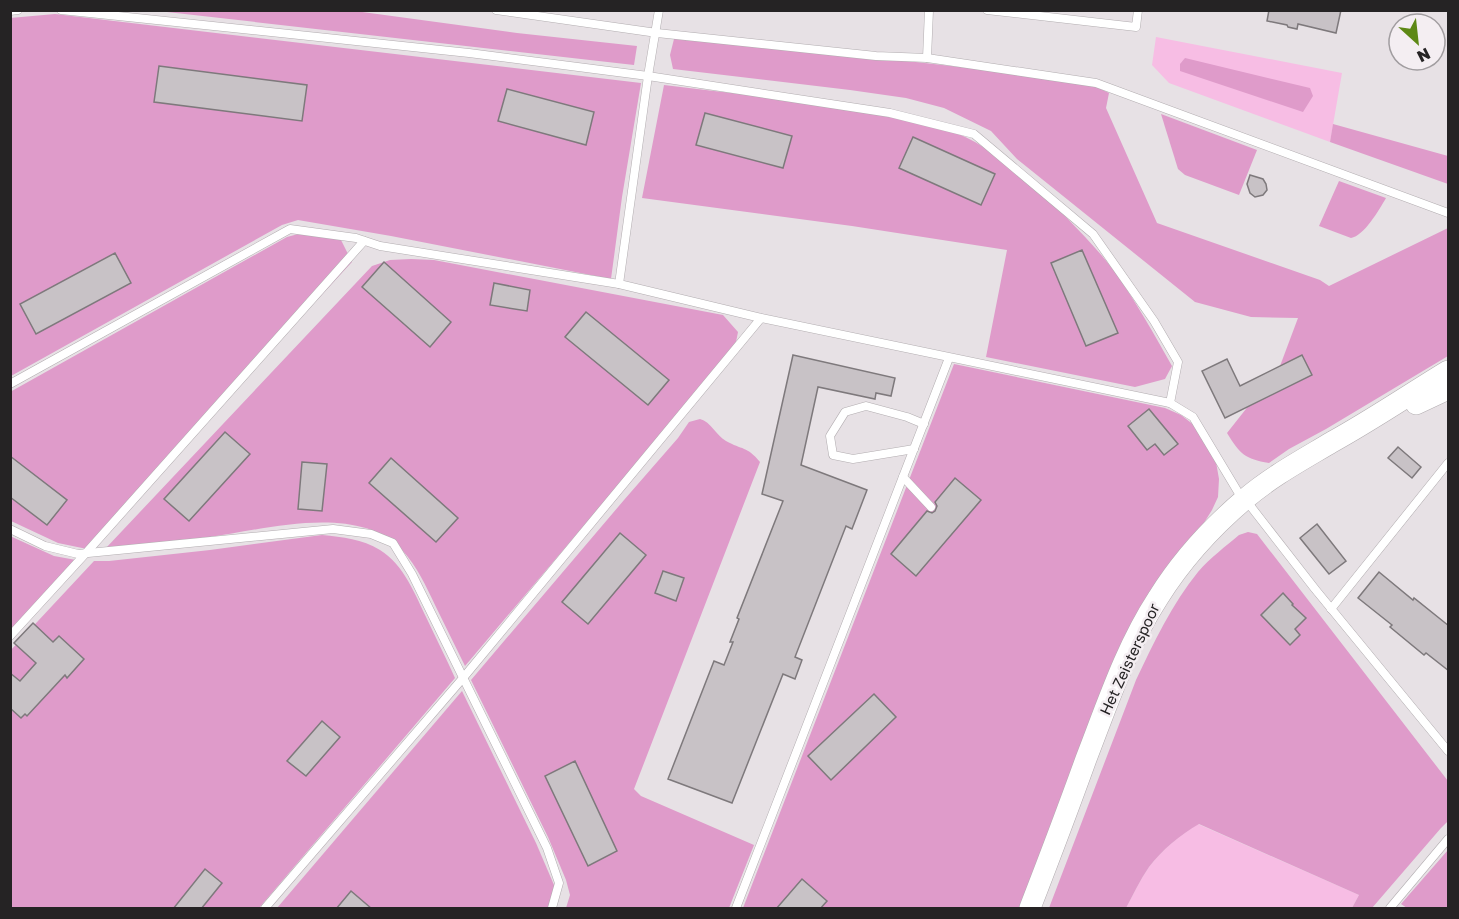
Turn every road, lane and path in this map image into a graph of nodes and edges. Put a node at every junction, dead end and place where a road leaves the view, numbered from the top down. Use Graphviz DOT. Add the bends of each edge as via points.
graph roads {
  1 [pos="18,10"];
  2 [pos="61,10"];
  3 [pos="496,10"];
  4 [pos="659,10"];
  5 [pos="930,10"];
  6 [pos="987,10"];
  7 [pos="1138,10"];
  8 [pos="10,11"];
  9 [pos="657,33"];
  10 [pos="927,58"];
  11 [pos="648,76"];
  12 [pos="1449,213"];
  13 [pos="364,241"];
  14 [pos="619,284"];
  15 [pos="761,318"];
  16 [pos="949,358"];
  17 [pos="1449,371"];
  18 [pos="10,384"];
  19 [pos="1449,389"];
  20 [pos="1170,403"];
  21 [pos="924,424"];
  22 [pos="1333,442"];
  23 [pos="914,449"];
  24 [pos="1449,464"];
  25 [pos="903,477"];
  26 [pos="1244,499"];
  27 [pos="931,507"];
  28 [pos="10,529"];
  29 [pos="86,554"];
  30 [pos="1331,609"];
  31 [pos="10,636"];
  32 [pos="463,678"];
  33 [pos="1449,751"];
  34 [pos="1449,839"];
  35 [pos="265,909"];
  36 [pos="552,909"];
  37 [pos="736,909"];
  38 [pos="1030,909"];
  39 [pos="1390,909"];
  1 -- 8 [label="lane"];
  2 -- 11 [label="lane"];
  3 -- 9 [label="lane"];
  4 -- 9 [label="lane"];
  5 -- 10 [label="lane"];
  6 -- 7 [label="lane" via="1136,27"];
  9 -- 10 [label="lane"];
  9 -- 11 [label="lane"];
  10 -- 12 [label="lane" via="1096,83"];
  11 -- 14 [label="lane"];
  11 -- 20 [label="lane" via="890,113 974,134 1093,234 1178,362"];
  13 -- 14 [label="lane"];
  13 -- 18 [label="lane" via="291,230"];
  13 -- 29 [label="lane"];
  14 -- 15 [label="lane"];
  15 -- 16 [label="lane"];
  15 -- 32 [label="lane"];
  16 -- 20 [label="lane"];
  16 -- 21 [label="lane"];
  17 -- 22 [label="street, Het Zeisterspoor"];
  19 -- 22 [label="street, Het Zeisterspoor"];
  20 -- 26 [label="lane" via="1193,417"];
  21 -- 23 [label="lane"];
  21 -- 23 [label="lane" via="866,406 845,412 830,436 833,455 853,459"];
  22 -- 26 [label="street, Het Zeisterspoor" via="1293,464"];
  23 -- 25 [label="lane"];
  24 -- 30 [label="lane"];
  25 -- 27 [label="lane"];
  25 -- 37 [label="lane"];
  26 -- 30 [label="lane"];
  26 -- 38 [label="street, Het Zeisterspoor" via="1185,560 1146,618 1114,685"];
  28 -- 29 [label="lane" via="45,546"];
  29 -- 31 [label="lane"];
  29 -- 32 [label="lane" via="333,529 371,534 393,543"];
  30 -- 33 [label="lane"];
  32 -- 35 [label="lane"];
  32 -- 36 [label="lane" via="547,848 559,883"];
  34 -- 39 [label="lane"];
}
